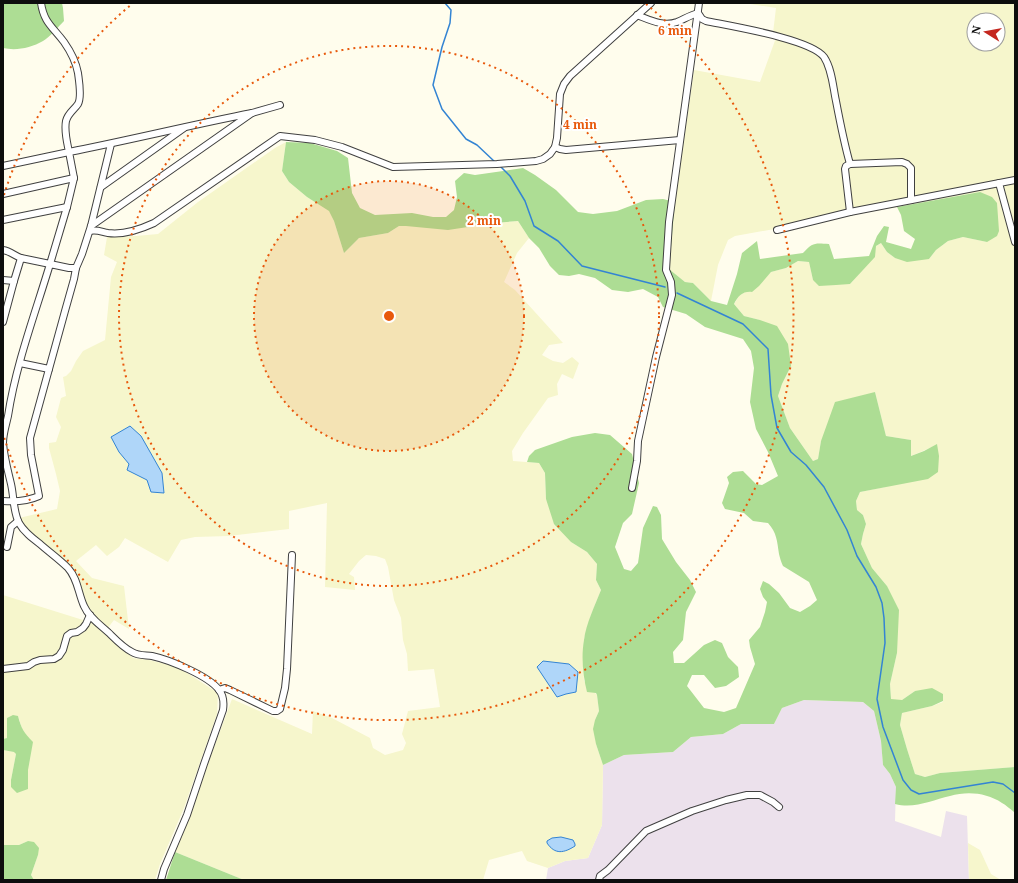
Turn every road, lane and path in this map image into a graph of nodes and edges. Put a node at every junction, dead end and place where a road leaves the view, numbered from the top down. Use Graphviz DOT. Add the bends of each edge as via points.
graph roads {
  1 [pos="41,3"];
  2 [pos="651,3"];
  3 [pos="699,3"];
  4 [pos="698,13"];
  5 [pos="637,15"];
  6 [pos="280,105"];
  7 [pos="252,113"];
  8 [pos="188,126"];
  9 [pos="680,140"];
  10 [pos="111,144"];
  11 [pos="555,147"];
  12 [pos="69,152"];
  13 [pos="850,164"];
  14 [pos="3,166"];
  15 [pos="74,178"];
  16 [pos="1015,180"];
  17 [pos="1000,183"];
  18 [pos="100,187"];
  19 [pos="3,194"];
  20 [pos="912,200"];
  21 [pos="67,207"];
  22 [pos="850,212"];
  23 [pos="3,220"];
  24 [pos="90,228"];
  25 [pos="777,230"];
  26 [pos="1015,242"];
  27 [pos="3,248"];
  28 [pos="22,258"];
  29 [pos="50,264"];
  30 [pos="76,268"];
  31 [pos="3,280"];
  32 [pos="14,281"];
  33 [pos="3,322"];
  34 [pos="20,362"];
  35 [pos="49,369"];
  36 [pos="3,400"];
  37 [pos="10,401"];
  38 [pos="632,488"];
  39 [pos="3,501"];
  40 [pos="14,502"];
  41 [pos="18,521"];
  42 [pos="6,547"];
  43 [pos="292,555"];
  44 [pos="90,615"];
  45 [pos="3,669"];
  46 [pos="219,690"];
  47 [pos="778,807"];
  48 [pos="161,880"];
  49 [pos="599,880"];
  1 -- 12 [label="street" via="47,22 75,61 78,74 80,100 69,113 65,123"];
  2 -- 5 [label="street"];
  3 -- 4 [label="street"];
  4 -- 5 [label="street" via="670,24 654,22"];
  4 -- 9 [label="street"];
  4 -- 13 [label="street" via="706,21 772,34 811,47 823,56 829,68"];
  5 -- 11 [label="street" via="576,69 564,84 560,94"];
  6 -- 7 [label="street"];
  7 -- 8 [label="street"];
  7 -- 24 [label="street"];
  8 -- 10 [label="street"];
  8 -- 18 [label="street"];
  9 -- 11 [label="street" via="566,150"];
  9 -- 38 [label="street" via="669,222 666,270 671,282 672,295 638,441"];
  10 -- 12 [label="street"];
  10 -- 18 [label="street"];
  11 -- 24 [label="street" via="547,157 536,161 396,167 342,146 280,136 154,223 118,234"];
  12 -- 14 [label="street"];
  12 -- 15 [label="street"];
  13 -- 20 [label="street" via="907,164 911,168"];
  13 -- 22 [label="street" via="845,169"];
  15 -- 19 [label="street"];
  15 -- 21 [label="street"];
  16 -- 17 [label="street"];
  17 -- 20 [label="street"];
  17 -- 26 [label="street"];
  18 -- 24 [label="street"];
  20 -- 22 [label="street"];
  21 -- 23 [label="street"];
  21 -- 29 [label="street"];
  22 -- 25 [label="street"];
  24 -- 30 [label="street"];
  27 -- 28 [label="street"];
  28 -- 29 [label="street"];
  28 -- 32 [label="street"];
  29 -- 30 [label="street"];
  29 -- 34 [label="street"];
  30 -- 35 [label="street"];
  31 -- 32 [label="street"];
  32 -- 33 [label="street"];
  34 -- 35 [label="street"];
  34 -- 37 [label="street"];
  35 -- 40 [label="street" via="30,438 39,496"];
  36 -- 37 [label="street"];
  37 -- 40 [label="street" via="3,442"];
  39 -- 40 [label="street"];
  40 -- 41 [label="street"];
  41 -- 42 [label="street" via="11,527"];
  41 -- 44 [label="street" via="29,536 72,573 83,604"];
  43 -- 46 [label="street" via="287,669 280,709 273,711 225,688"];
  44 -- 45 [label="street" via="83,628 67,636 59,656 40,660 28,666"];
  44 -- 46 [label="street" via="132,652 177,664 212,683"];
  46 -- 48 [label="street" via="223,699 223,710 187,815"];
  47 -- 49 [label="street" via="760,795 747,794 692,811 646,831 600,876"];
}
